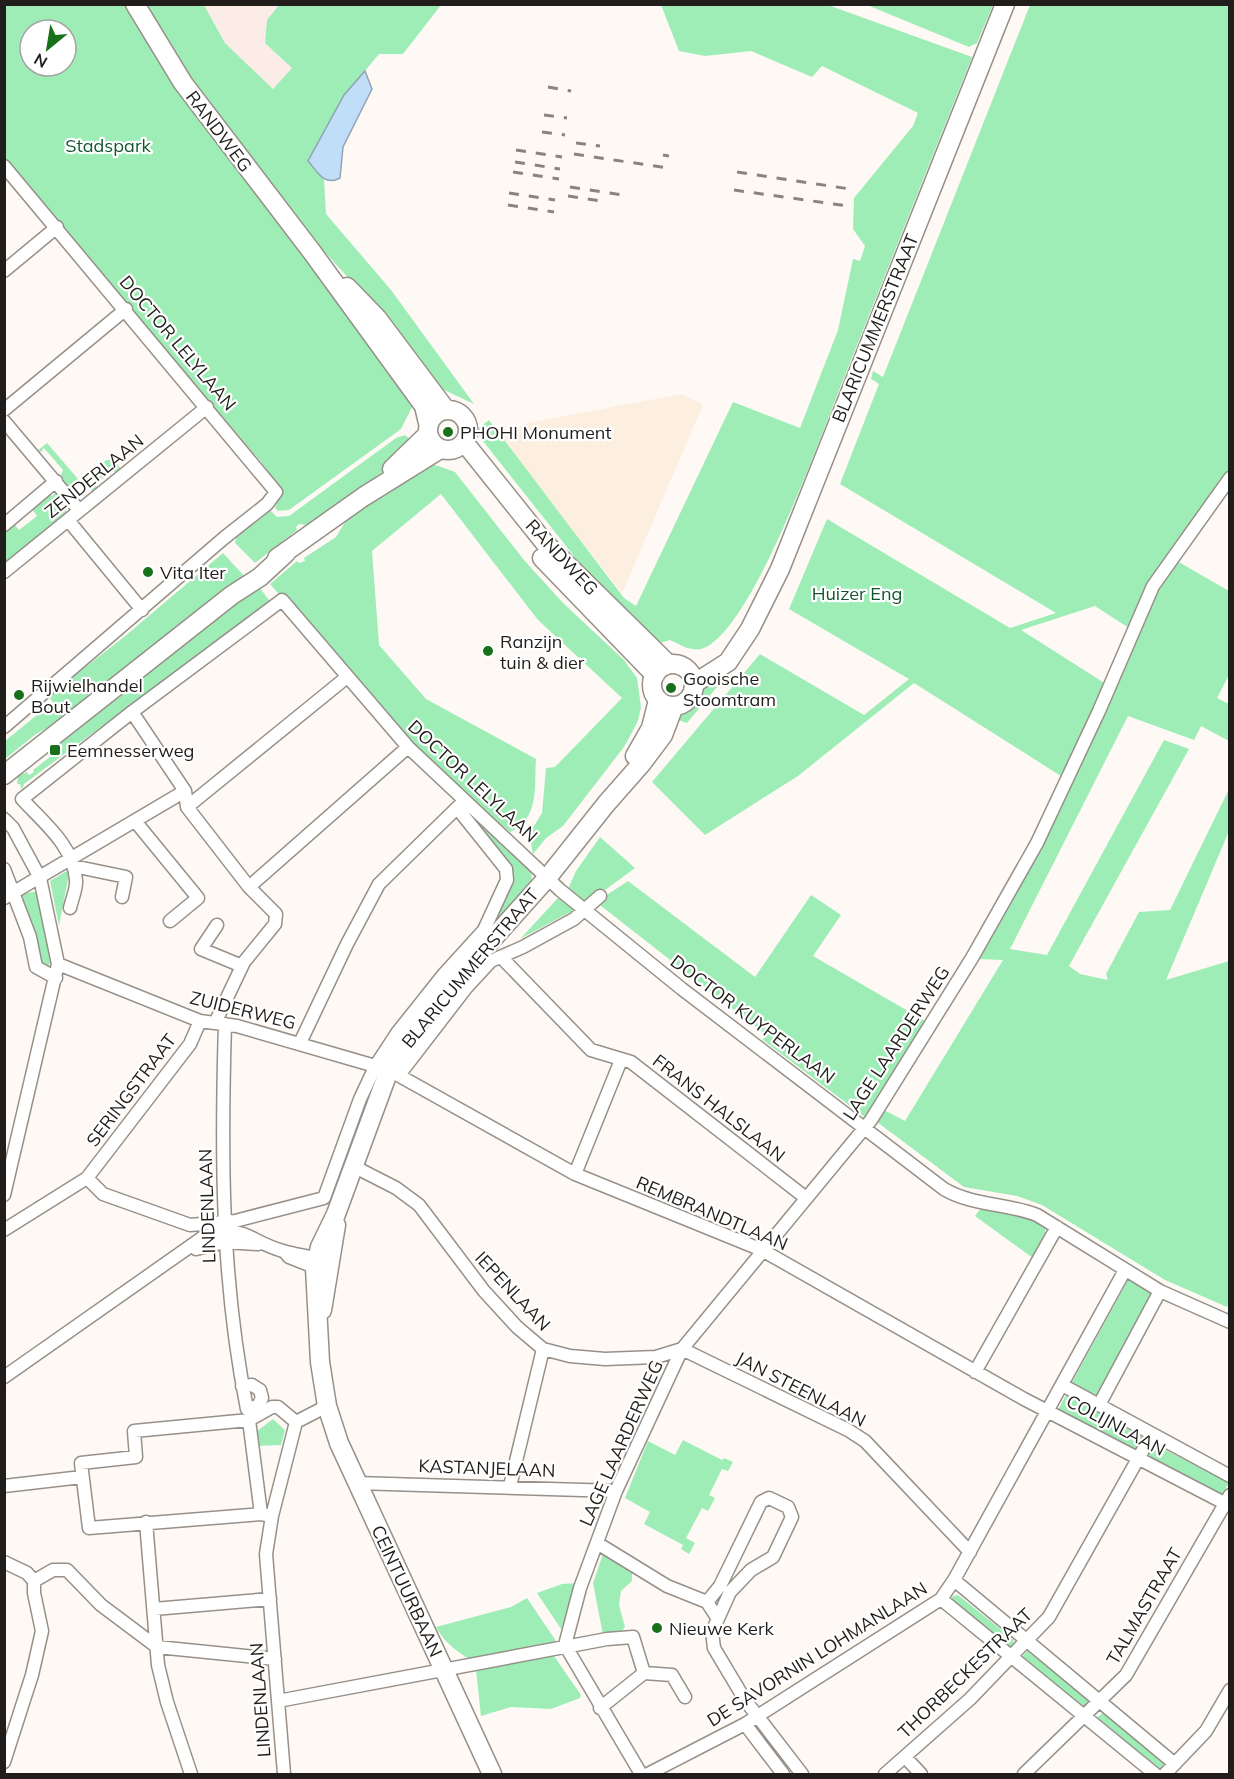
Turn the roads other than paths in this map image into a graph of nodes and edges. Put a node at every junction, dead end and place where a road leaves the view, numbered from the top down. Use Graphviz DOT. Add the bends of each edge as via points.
graph roads {
  1 [pos="135,4"];
  2 [pos="1005,4"];
  3 [pos="4,165"];
  4 [pos="57,227"];
  5 [pos="312,252"];
  6 [pos="4,271"];
  7 [pos="126,309"];
  8 [pos="207,407"];
  9 [pos="4,410"];
  10 [pos="446,410"];
  11 [pos="4,420"];
  12 [pos="428,429"];
  13 [pos="453,447"];
  14 [pos="1230,478"];
  15 [pos="56,481"];
  16 [pos="363,497"];
  17 [pos="80,510"];
  18 [pos="68,520"];
  19 [pos="4,525"];
  20 [pos="4,572"];
  21 [pos="142,610"];
  22 [pos="662,669"];
  23 [pos="691,676"];
  24 [pos="347,677"];
  25 [pos="666,703"];
  26 [pos="132,712"];
  27 [pos="69,722"];
  28 [pos="4,727"];
  29 [pos="408,747"];
  30 [pos="4,762"];
  31 [pos="4,775"];
  32 [pos="184,791"];
  33 [pos="464,801"];
  34 [pos="187,807"];
  35 [pos="4,819"];
  36 [pos="135,821"];
  37 [pos="4,833"];
  38 [pos="25,849"];
  39 [pos="73,863"];
  40 [pos="4,869"];
  41 [pos="548,877"];
  42 [pos="40,878"];
  43 [pos="249,887"];
  44 [pos="9,894"];
  45 [pos="600,896"];
  46 [pos="122,897"];
  47 [pos="70,908"];
  48 [pos="584,910"];
  49 [pos="170,921"];
  50 [pos="218,925"];
  51 [pos="501,958"];
  52 [pos="58,964"];
  53 [pos="242,966"];
  54 [pos="56,978"];
  55 [pos="200,1021"];
  56 [pos="220,1023"];
  57 [pos="300,1043"];
  58 [pos="621,1060"];
  59 [pos="388,1070"];
  60 [pos="865,1127"];
  61 [pos="353,1167"];
  62 [pos="575,1174"];
  63 [pos="87,1178"];
  64 [pos="4,1195"];
  65 [pos="806,1198"];
  66 [pos="1057,1227"];
  67 [pos="4,1230"];
  68 [pos="224,1232"];
  69 [pos="762,1251"];
  70 [pos="323,1266"];
  71 [pos="1125,1270"];
  72 [pos="1160,1291"];
  73 [pos="1230,1322"];
  74 [pos="543,1349"];
  75 [pos="681,1349"];
  76 [pos="975,1372"];
  77 [pos="4,1377"];
  78 [pos="242,1386"];
  79 [pos="1064,1386"];
  80 [pos="327,1406"];
  81 [pos="1099,1406"];
  82 [pos="1049,1410"];
  83 [pos="249,1420"];
  84 [pos="296,1422"];
  85 [pos="1152,1434"];
  86 [pos="1140,1458"];
  87 [pos="1230,1476"];
  88 [pos="82,1477"];
  89 [pos="357,1483"];
  90 [pos="4,1486"];
  91 [pos="510,1486"];
  92 [pos="616,1491"];
  93 [pos="1228,1501"];
  94 [pos="266,1515"];
  95 [pos="146,1522"];
  96 [pos="597,1543"];
  97 [pos="970,1552"];
  98 [pos="4,1562"];
  99 [pos="954,1580"];
  100 [pos="34,1581"];
  101 [pos="725,1589"];
  102 [pos="270,1599"];
  103 [pos="941,1599"];
  104 [pos="707,1602"];
  105 [pos="154,1609"];
  106 [pos="718,1619"];
  107 [pos="155,1626"];
  108 [pos="139,1634"];
  109 [pos="1027,1640"];
  110 [pos="565,1645"];
  111 [pos="157,1647"];
  112 [pos="1011,1657"];
  113 [pos="275,1659"];
  114 [pos="443,1669"];
  115 [pos="644,1673"];
  116 [pos="1230,1690"];
  117 [pos="685,1697"];
  118 [pos="278,1701"];
  119 [pos="1102,1701"];
  120 [pos="600,1708"];
  121 [pos="757,1716"];
  122 [pos="1086,1716"];
  123 [pos="745,1724"];
  124 [pos="905,1757"];
  125 [pos="4,1762"];
  126 [pos="1175,1764"];
  127 [pos="191,1774"];
  128 [pos="284,1774"];
  129 [pos="492,1774"];
  130 [pos="640,1774"];
  131 [pos="648,1774"];
  132 [pos="783,1774"];
  133 [pos="802,1774"];
  134 [pos="885,1774"];
  135 [pos="921,1774"];
  136 [pos="1024,1774"];
  137 [pos="1155,1774"];
  138 [pos="1165,1774"];
  1 -- 5 [label="main road, RANDWEG" via="183,83"];
  2 -- 23 [label="main road, BLARICUMMERSTRAAT" via="780,569 738,647 722,668"];
  3 -- 4 [label="street, DOCTOR LELYLAAN"];
  4 -- 6 [label="street"];
  4 -- 7 [label="street, DOCTOR LELYLAAN"];
  5 -- 10 [label="main road, RANDWEG" via="377,318"];
  5 -- 12 [label="main road, RANDWEG" via="424,406"];
  7 -- 8 [label="street, DOCTOR LELYLAAN"];
  7 -- 9 [label="street"];
  8 -- 17 [label="street, ZENDERLAAN"];
  8 -- 21 [label="street, DOCTOR LELYLAAN" via="276,492 267,504"];
  10 -- 12 [label="main road" via="438,412"];
  10 -- 13 [label="main road" via="465,419 468,431"];
  11 -- 15 [label="street"];
  12 -- 13 [label="main road" via="432,443"];
  12 -- 16 [label="main road"];
  13 -- 16 [label="main road"];
  13 -- 22 [label="main road, RANDWEG" via="534,549"];
  14 -- 60 [label="street, LAGE LAARDERWEG" via="1153,586 1037,843 972,958"];
  15 -- 17 [label="street"];
  15 -- 19 [label="street, ZENDERLAAN"];
  16 -- 27 [label="main road" via="255,571 232,595"];
  17 -- 18 [label="street, ZENDERLAAN"];
  18 -- 20 [label="street, ZENDERLAAN"];
  18 -- 21 [label="street"];
  21 -- 28 [label="street"];
  22 -- 23 [label="main road"];
  22 -- 25 [label="main road" via="652,688"];
  23 -- 25 [label="main road" via="691,696 681,705"];
  24 -- 26 [label="street, DOCTOR LELYLAAN" via="282,600"];
  24 -- 29 [label="street, DOCTOR LELYLAAN"];
  24 -- 34 [label="street"];
  25 -- 41 [label="main road, BLARICUMMERSTRAAT" via="663,735"];
  26 -- 32 [label="street"];
  26 -- 39 [label="street" via="22,799 64,845"];
  27 -- 30 [label="main road" via="24,746"];
  27 -- 31 [label="main road"];
  29 -- 33 [label="street, DOCTOR LELYLAAN"];
  29 -- 43 [label="street"];
  32 -- 34 [label="street"];
  32 -- 36 [label="street"];
  33 -- 41 [label="street, DOCTOR LELYLAAN"];
  33 -- 57 [label="street" via="379,884"];
  33 -- 59 [label="street, BLARICUMMERSTRAAT" via="462,814 506,869 507,880 484,930 430,990"];
  34 -- 43 [label="street"];
  35 -- 38 [label="street"];
  36 -- 39 [label="street"];
  36 -- 49 [label="street" via="198,898"];
  37 -- 38 [label="street"];
  38 -- 42 [label="street"];
  39 -- 42 [label="street"];
  39 -- 46 [label="street" via="126,877"];
  39 -- 47 [label="street" via="76,881"];
  40 -- 44 [label="street"];
  41 -- 48 [label="street, DOCTOR KUYPERLAAN"];
  41 -- 59 [label="main road, BLARICUMMERSTRAAT" via="407,1038"];
  42 -- 44 [label="street"];
  42 -- 52 [label="street"];
  43 -- 53 [label="street" via="276,914 274,924"];
  44 -- 54 [label="street" via="36,967"];
  45 -- 48 [label="street, BLARICUMMERSTRAAT"];
  48 -- 51 [label="street, BLARICUMMERSTRAAT"];
  48 -- 60 [label="street, DOCTOR KUYPERLAAN"];
  50 -- 53 [label="street" via="201,949"];
  51 -- 58 [label="street, FRANS HALSLAAN" via="591,1050"];
  51 -- 59 [label="street, BLARICUMMERSTRAAT" via="490,961"];
  52 -- 54 [label="street"];
  52 -- 55 [label="street, ZUIDERWEG"];
  53 -- 56 [label="street"];
  54 -- 64 [label="street"];
  55 -- 56 [label="street, ZUIDERWEG"];
  55 -- 63 [label="street, SERINGSTRAAT" via="190,1044"];
  56 -- 57 [label="street, ZUIDERWEG"];
  56 -- 68 [label="street, LINDENLAAN"];
  57 -- 59 [label="street, ZUIDERWEG"];
  58 -- 62 [label="street"];
  58 -- 65 [label="street, FRANS HALSLAAN" via="631,1062"];
  59 -- 61 [label="main road, BLARICUMMERSTRAAT"];
  59 -- 62 [label="street, REMBRANDTLAAN"];
  59 -- 68 [label="street, BLARICUMMERSTRAAT" via="360,1099 324,1198"];
  60 -- 65 [label="street, LAGE LAARDERWEG"];
  60 -- 66 [label="street, DOCTOR KUYPERLAAN" via="956,1196 1018,1208"];
  61 -- 70 [label="main road, BLARICUMMERSTRAAT"];
  61 -- 74 [label="street, IEPENLAAN" via="396,1188 419,1205 484,1291 517,1328"];
  62 -- 69 [label="street, REMBRANDTLAAN"];
  63 -- 67 [label="street"];
  63 -- 68 [label="street" via="103,1194 190,1225"];
  65 -- 69 [label="street, LAGE LAARDERWEG"];
  66 -- 71 [label="street, DOCTOR KUYPERLAAN"];
  66 -- 76 [label="street"];
  68 -- 70 [label="street" via="248,1234 289,1257"];
  68 -- 77 [label="street" via="202,1238"];
  68 -- 78 [label="street, LINDENLAAN" via="231,1318"];
  69 -- 75 [label="street, LAGE LAARDERWEG"];
  69 -- 76 [label="street, REMBRANDTLAAN"];
  70 -- 80 [label="main road, BLARICUMMERSTRAAT" via="320,1362"];
  71 -- 72 [label="street, DOCTOR KUYPERLAAN"];
  71 -- 79 [label="street"];
  72 -- 73 [label="street, DOCTOR KUYPERLAAN"];
  72 -- 81 [label="street"];
  74 -- 75 [label="street, IEPENLAAN" via="605,1359 656,1357"];
  74 -- 91 [label="street"];
  75 -- 92 [label="street, LAGE LAARDERWEG"];
  75 -- 97 [label="street, JAN STEENLAAN" via="865,1441"];
  76 -- 82 [label="street, REMBRANDTLAAN"];
  79 -- 81 [label="street, COLIJNLAAN"];
  79 -- 82 [label="street, COLIJNLAAN"];
  80 -- 84 [label="street"];
  80 -- 89 [label="main road, CEINTUURBAAN"];
  81 -- 85 [label="street, COLIJNLAAN"];
  82 -- 86 [label="street, COLIJNLAAN"];
  82 -- 97 [label="street, DE SAVORNIN LOHMANLAAN"];
  83 -- 84 [label="street" via="278,1407"];
  83 -- 88 [label="street" via="134,1431 136,1457 81,1463"];
  83 -- 94 [label="street, LINDENLAAN"];
  84 -- 94 [label="street, LINDENLAAN"];
  85 -- 86 [label="street, THORBECKESTRAAT"];
  85 -- 87 [label="street, COLIJNLAAN"];
  86 -- 93 [label="street, COLIJNLAAN"];
  86 -- 109 [label="street, THORBECKESTRAAT" via="1049,1617"];
  88 -- 90 [label="street"];
  88 -- 95 [label="street" via="89,1528"];
  89 -- 91 [label="street, KASTANJELAAN"];
  89 -- 114 [label="main road, CEINTUURBAAN"];
  91 -- 92 [label="street, KASTANJELAAN"];
  92 -- 96 [label="street, LAGE LAARDERWEG"];
  93 -- 119 [label="street, TALMASTRAAT" via="1126,1676"];
  94 -- 95 [label="street"];
  94 -- 102 [label="street, LINDENLAAN"];
  95 -- 105 [label="street"];
  96 -- 104 [label="street" via="667,1586"];
  96 -- 110 [label="street, LAGE LAARDERWEG" via="580,1587"];
  97 -- 99 [label="street, DE SAVORNIN LOHMANLAAN"];
  98 -- 100 [label="street" via="27,1573"];
  99 -- 103 [label="street, DE SAVORNIN LOHMANLAAN"];
  99 -- 109 [label="street"];
  100 -- 108 [label="street" via="53,1570 67,1570 101,1605"];
  100 -- 125 [label="street" via="42,1631"];
  101 -- 101 [label="street" via="760,1502 769,1498 788,1507 792,1517 773,1557"];
  101 -- 104 [label="street"];
  101 -- 106 [label="street"];
  102 -- 105 [label="street"];
  102 -- 113 [label="street, LINDENLAAN"];
  103 -- 112 [label="street"];
  103 -- 121 [label="street, DE SAVORNIN LOHMANLAAN"];
  104 -- 106 [label="street"];
  105 -- 107 [label="street"];
  106 -- 121 [label="street" via="712,1632 714,1648"];
  107 -- 108 [label="street"];
  107 -- 111 [label="street"];
  108 -- 111 [label="street"];
  109 -- 112 [label="street, THORBECKESTRAAT"];
  109 -- 119 [label="street"];
  110 -- 114 [label="street"];
  110 -- 115 [label="street" via="633,1637"];
  110 -- 120 [label="street"];
  111 -- 113 [label="street"];
  111 -- 127 [label="street" via="166,1702"];
  112 -- 122 [label="street"];
  112 -- 124 [label="street, THORBECKESTRAAT"];
  113 -- 118 [label="street, LINDENLAAN"];
  114 -- 118 [label="street"];
  114 -- 129 [label="main road, CEINTUURBAAN"];
  115 -- 117 [label="street" via="672,1675"];
  115 -- 120 [label="street"];
  116 -- 126 [label="street" via="1206,1731"];
  118 -- 128 [label="street, LINDENLAAN"];
  119 -- 122 [label="street, TALMASTRAAT"];
  119 -- 126 [label="street"];
  120 -- 130 [label="street"];
  121 -- 123 [label="street, DE SAVORNIN LOHMANLAAN"];
  121 -- 133 [label="street"];
  122 -- 136 [label="street, TALMASTRAAT"];
  122 -- 137 [label="street"];
  123 -- 131 [label="street, DE SAVORNIN LOHMANLAAN"];
  123 -- 132 [label="street"];
  124 -- 134 [label="street, THORBECKESTRAAT"];
  124 -- 135 [label="street"];
  126 -- 138 [label="street"];
}
